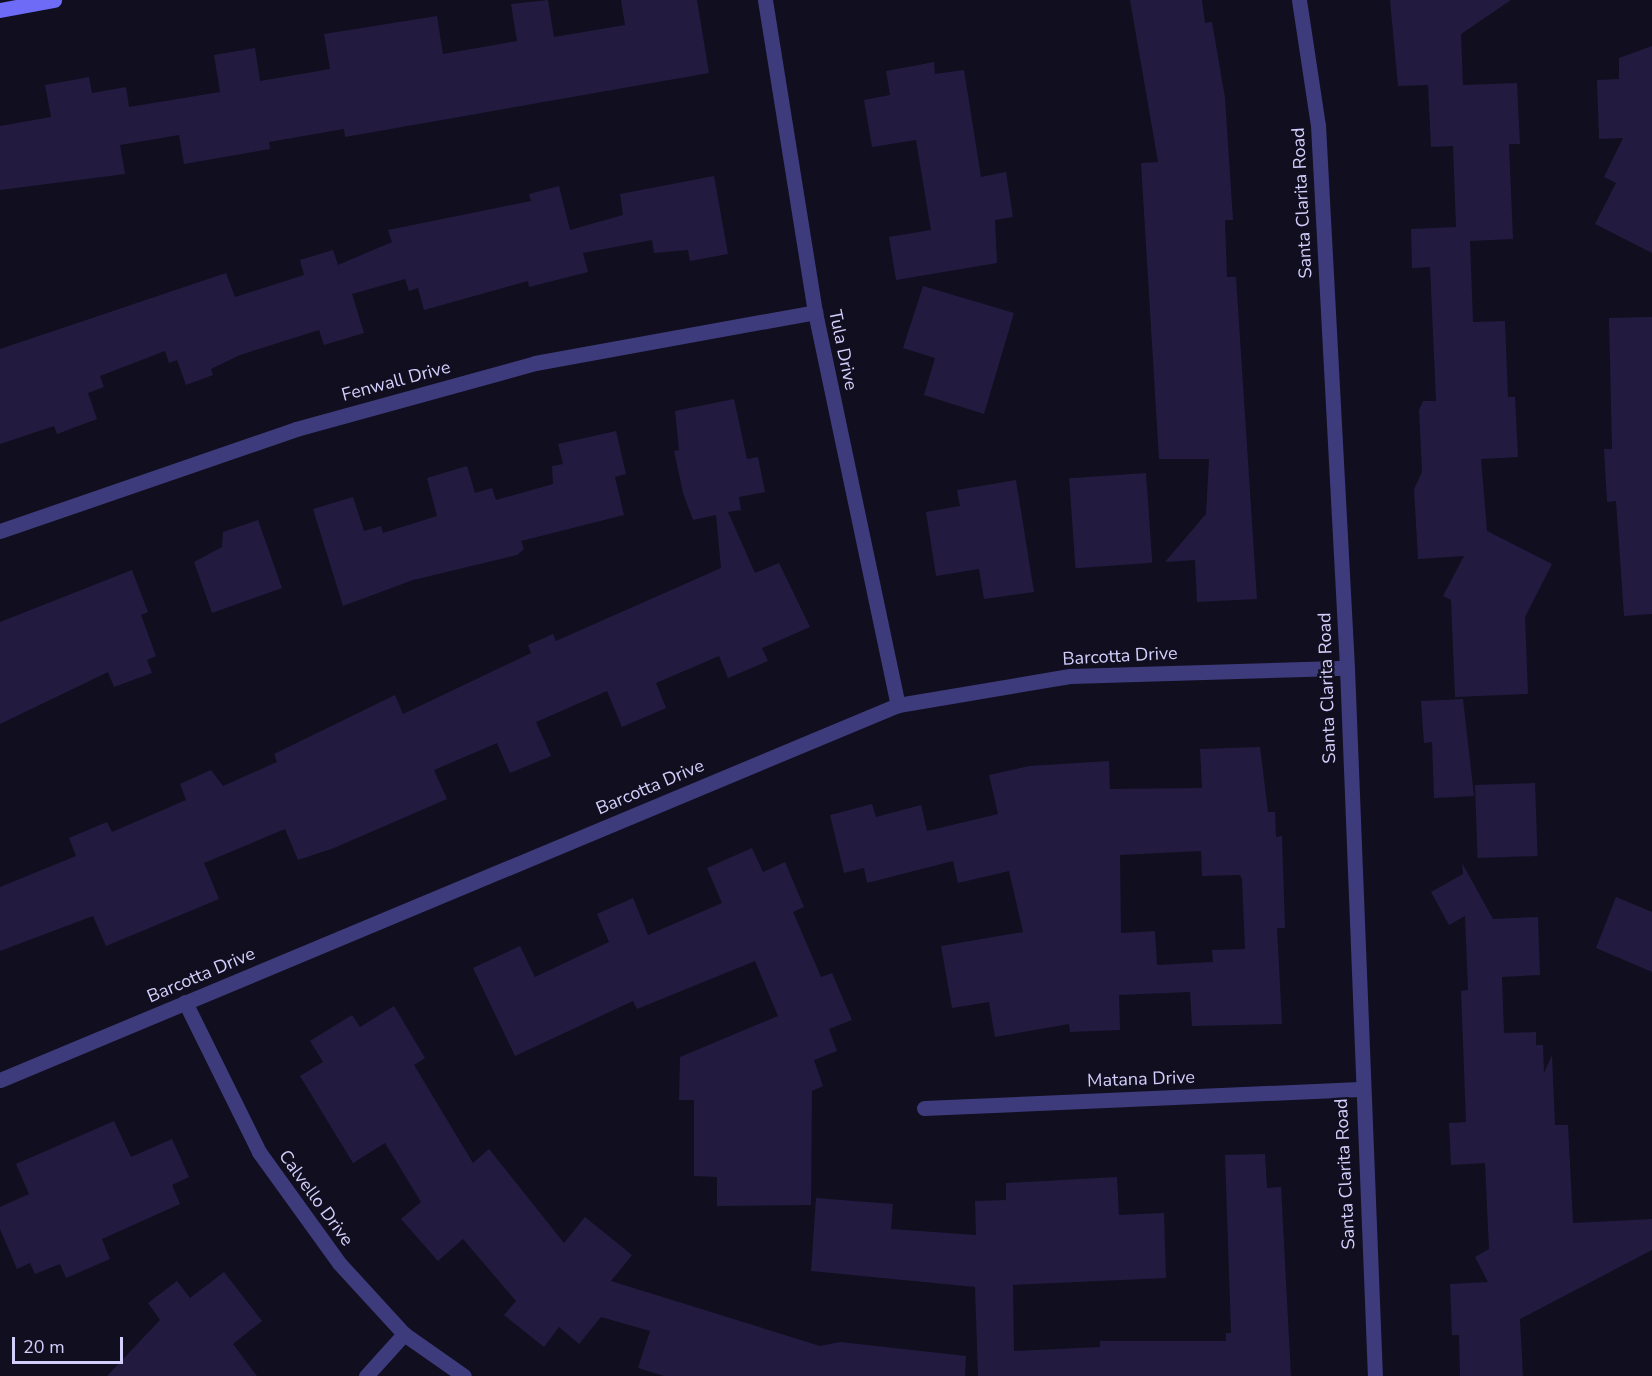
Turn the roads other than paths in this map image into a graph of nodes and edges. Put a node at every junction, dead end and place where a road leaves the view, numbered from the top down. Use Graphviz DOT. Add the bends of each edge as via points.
graph roads {
  1 [pos="54,0"];
  2 [pos="765,0"];
  3 [pos="1299,0"];
  4 [pos="0,10"];
  5 [pos="815,312"];
  6 [pos="0,531"];
  7 [pos="1347,668"];
  8 [pos="898,705"];
  9 [pos="185,1002"];
  10 [pos="0,1080"];
  11 [pos="1360,1089"];
  12 [pos="924,1108"];
  13 [pos="404,1334"];
  14 [pos="366,1376"];
  15 [pos="464,1376"];
  16 [pos="1375,1376"];
  1 -- 4 [label="street"];
  2 -- 5 [label="street, Tula Drive"];
  3 -- 7 [label="street, Santa Clarita Road" via="1318,125"];
  5 -- 6 [label="street, Fenwall Drive" via="535,363 296,429"];
  5 -- 8 [label="street, Tula Drive"];
  7 -- 8 [label="street, Barcotta Drive" via="1070,676"];
  7 -- 11 [label="street, Santa Clarita Road"];
  8 -- 9 [label="street, Barcotta Drive"];
  9 -- 10 [label="street, Barcotta Drive"];
  9 -- 13 [label="street, Calvello Drive" via="259,1152 339,1263"];
  11 -- 12 [label="street, Matana Drive"];
  11 -- 16 [label="street, Santa Clarita Road"];
  13 -- 14 [label="street"];
  13 -- 15 [label="street, Calvello Drive"];
}
